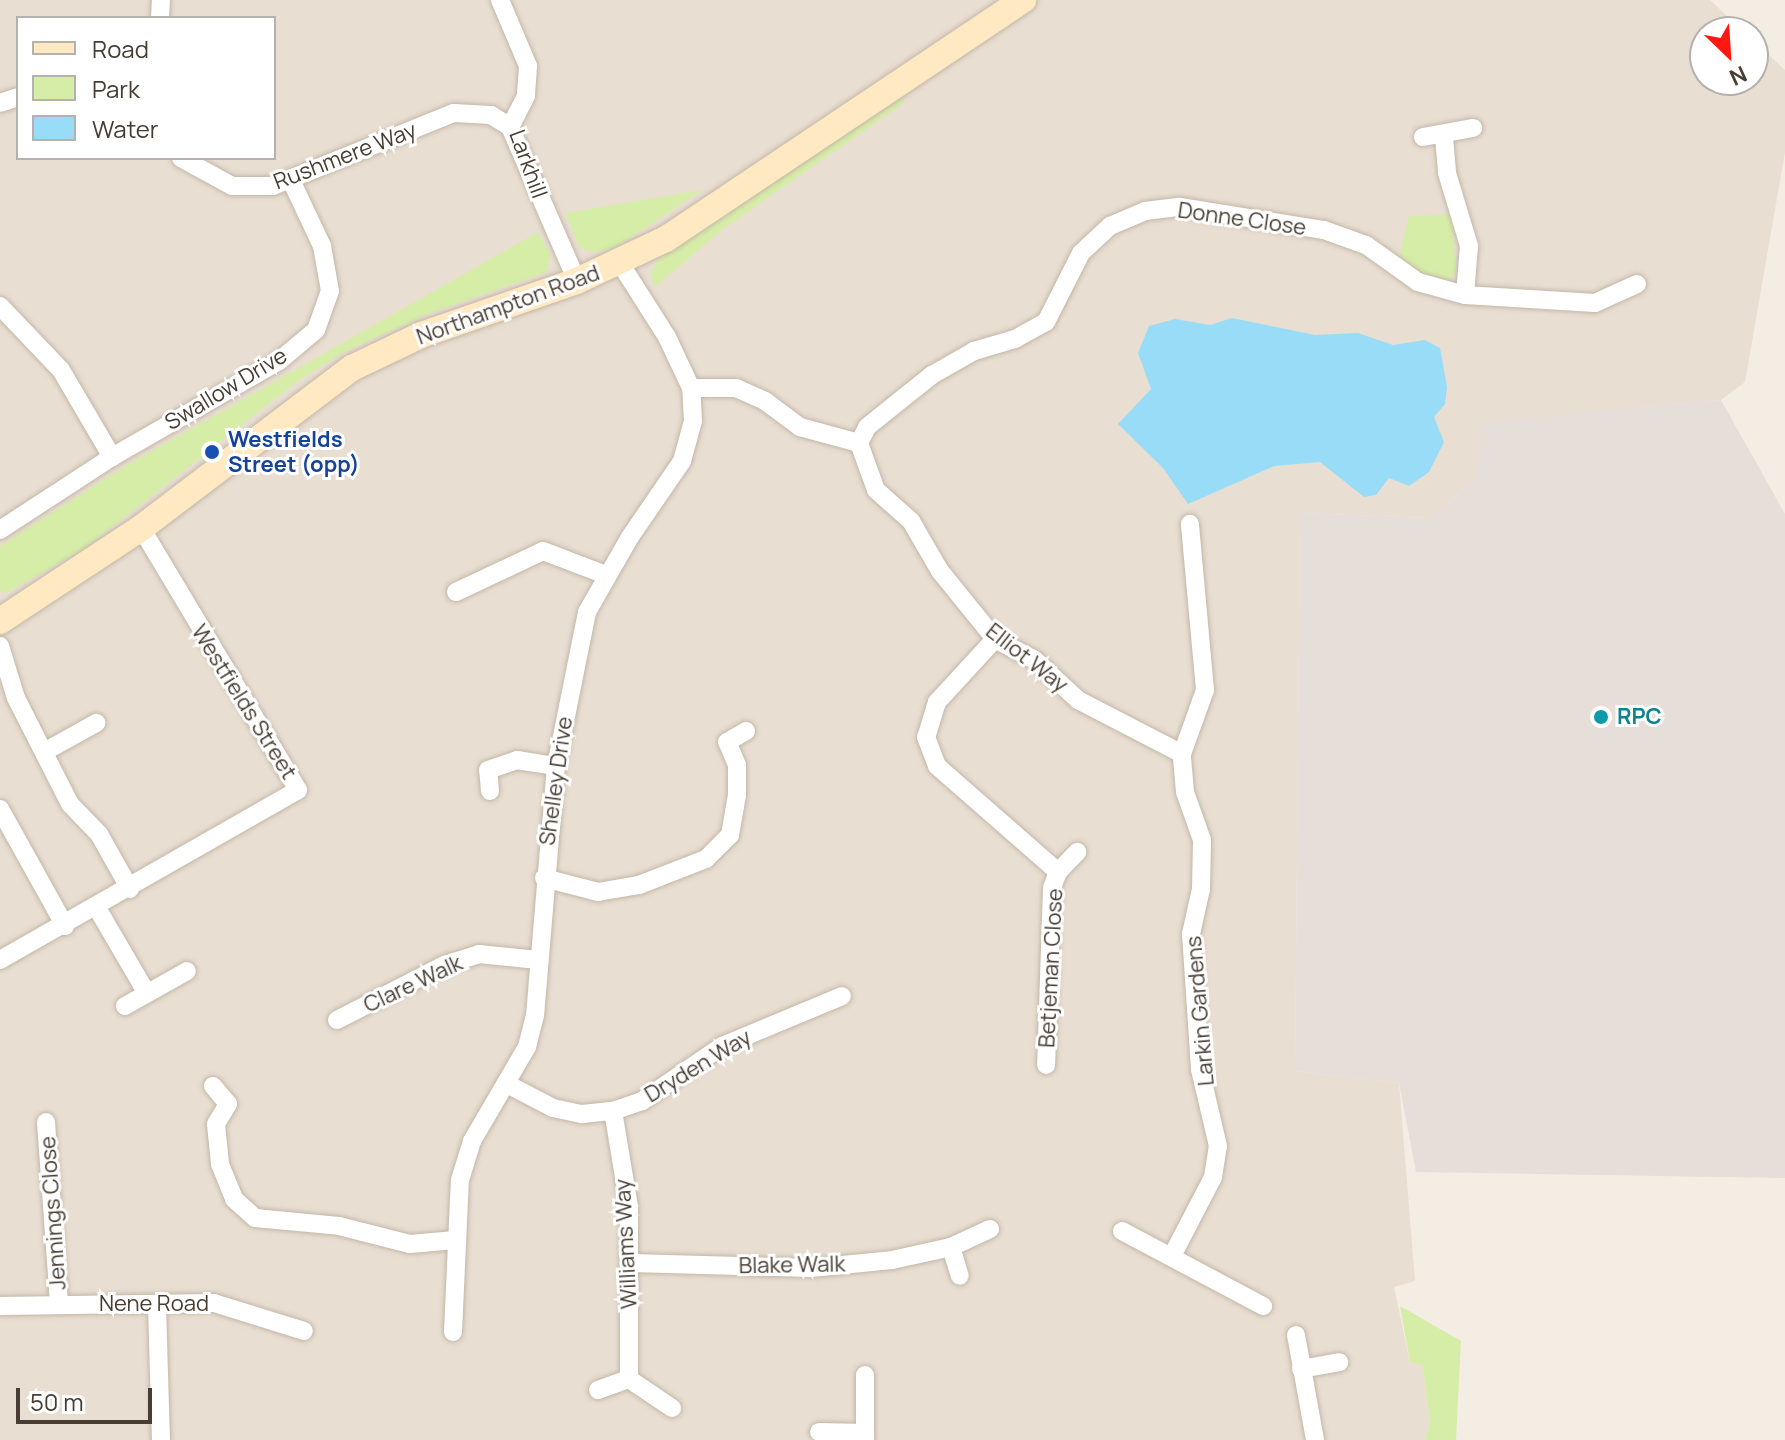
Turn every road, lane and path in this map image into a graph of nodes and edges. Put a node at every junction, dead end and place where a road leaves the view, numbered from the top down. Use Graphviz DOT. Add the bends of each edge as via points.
graph roads {
  1 [pos="500,0"];
  2 [pos="1023,0"];
  3 [pos="510,127"];
  4 [pos="1473,128"];
  5 [pos="1423,137"];
  6 [pos="1444,137"];
  7 [pos="185,160"];
  8 [pos="291,180"];
  9 [pos="620,263"];
  10 [pos="577,281"];
  11 [pos="1637,284"];
  12 [pos="1465,295"];
  13 [pos="0,306"];
  14 [pos="691,388"];
  15 [pos="859,443"];
  16 [pos="112,457"];
  17 [pos="1190,524"];
  18 [pos="141,528"];
  19 [pos="0,530"];
  20 [pos="606,575"];
  21 [pos="456,592"];
  22 [pos="0,621"];
  23 [pos="995,639"];
  24 [pos="0,646"];
  25 [pos="96,723"];
  26 [pos="746,731"];
  27 [pos="44,752"];
  28 [pos="1182,754"];
  29 [pos="556,766"];
  30 [pos="490,791"];
  31 [pos="0,809"];
  32 [pos="1077,852"];
  33 [pos="1058,872"];
  34 [pos="544,878"];
  35 [pos="130,889"];
  36 [pos="97,908"];
  37 [pos="65,926"];
  38 [pos="0,960"];
  39 [pos="538,960"];
  40 [pos="187,971"];
  41 [pos="145,990"];
  42 [pos="842,996"];
  43 [pos="125,1006"];
  44 [pos="337,1020"];
  45 [pos="1046,1065"];
  46 [pos="507,1084"];
  47 [pos="213,1086"];
  48 [pos="613,1111"];
  49 [pos="46,1122"];
  50 [pos="990,1229"];
  51 [pos="1122,1231"];
  52 [pos="455,1240"];
  53 [pos="951,1247"];
  54 [pos="1173,1254"];
  55 [pos="631,1263"];
  56 [pos="960,1276"];
  57 [pos="59,1303"];
  58 [pos="0,1306"];
  59 [pos="157,1306"];
  60 [pos="1263,1306"];
  61 [pos="304,1331"];
  62 [pos="453,1332"];
  63 [pos="1296,1335"];
  64 [pos="1339,1362"];
  65 [pos="1301,1369"];
  66 [pos="865,1375"];
  67 [pos="629,1379"];
  68 [pos="598,1390"];
  69 [pos="672,1408"];
  70 [pos="819,1432"];
  71 [pos="865,1436"];
  72 [pos="161,1440"];
  73 [pos="1315,1440"];
  1 -- 3 [label="street, Larkhill" via="528,66 526,96"];
  2 -- 9 [label="main road, Northampton Road" via="666,239"];
  3 -- 8 [label="street, Rushmere Way" via="491,115 454,113"];
  3 -- 10 [label="street, Larkhill"];
  4 -- 6 [label="street"];
  5 -- 6 [label="street"];
  6 -- 12 [label="street" via="1447,173 1469,246"];
  7 -- 8 [label="street, Rushmere Way" via="232,186"];
  8 -- 16 [label="street, Swallow Drive" via="322,246 330,291 316,330 279,361"];
  9 -- 10 [label="main road, Northampton Road"];
  9 -- 14 [label="street, Shelley Drive" via="667,337"];
  10 -- 18 [label="main road, Northampton Road" via="421,335 352,368"];
  11 -- 12 [label="street, Donne Close" via="1595,303"];
  12 -- 15 [label="street, Donne Close" via="1418,282 1366,245 1324,230 1180,207 1145,211 1110,226 1081,253 1046,322 1015,339 974,351 932,375 867,427"];
  13 -- 16 [label="street" via="61,370"];
  14 -- 15 [label="street" via="736,388 800,427"];
  14 -- 20 [label="street, Shelley Drive" via="693,421 682,461"];
  15 -- 23 [label="street, Elliot Way" via="876,490 911,521 940,571"];
  16 -- 19 [label="street, Swallow Drive"];
  17 -- 28 [label="street, Larkin Gardens" via="1205,690"];
  18 -- 22 [label="main road, Northampton Road"];
  18 -- 35 [label="street, Westfields Street" via="298,790"];
  20 -- 21 [label="street" via="543,551"];
  20 -- 29 [label="street, Shelley Drive" via="587,612"];
  23 -- 28 [label="street, Elliot Way" via="1035,660 1078,700"];
  23 -- 33 [label="street, Betjeman Close" via="937,702 926,737 937,766"];
  24 -- 27 [label="street" via="16,698"];
  25 -- 27 [label="street"];
  26 -- 34 [label="street" via="727,742 737,765 730,835 706,859 639,885 598,892"];
  27 -- 35 [label="street" via="70,804 99,834"];
  28 -- 54 [label="street, Larkin Gardens" via="1185,792 1202,840 1201,889 1191,934 1200,1069 1218,1146 1213,1177"];
  29 -- 30 [label="street" via="517,760 488,770"];
  29 -- 34 [label="street, Shelley Drive"];
  31 -- 37 [label="street"];
  32 -- 33 [label="street, Betjeman Close"];
  33 -- 45 [label="street, Betjeman Close" via="1052,888"];
  34 -- 39 [label="street, Shelley Drive"];
  35 -- 36 [label="street"];
  36 -- 37 [label="street"];
  36 -- 41 [label="street"];
  37 -- 38 [label="street"];
  39 -- 44 [label="street, Clare Walk" via="479,954 444,965"];
  39 -- 46 [label="street, Shelley Drive" via="535,1016 527,1047"];
  40 -- 41 [label="street"];
  41 -- 43 [label="street"];
  42 -- 48 [label="street, Dryden Way" via="722,1046 642,1101"];
  46 -- 48 [label="street, Dryden Way" via="553,1108 582,1114"];
  46 -- 52 [label="street, Shelley Drive" via="465,1162"];
  47 -- 52 [label="street" via="228,1104 216,1124 220,1164 234,1199 255,1218 339,1226 410,1244"];
  48 -- 55 [label="street, Williams Way" via="629,1207"];
  49 -- 57 [label="street, Jennings Close"];
  50 -- 53 [label="street, Blake Walk"];
  51 -- 54 [label="street"];
  52 -- 62 [label="street, Shelley Drive"];
  53 -- 55 [label="street, Blake Walk" via="892,1260 811,1268"];
  53 -- 56 [label="street"];
  54 -- 60 [label="street"];
  55 -- 67 [label="street, Williams Way"];
  57 -- 58 [label="street, Nene Road"];
  57 -- 59 [label="street, Nene Road"];
  59 -- 61 [label="street, Nene Road" via="214,1303"];
  59 -- 72 [label="street"];
  63 -- 65 [label="street"];
  64 -- 65 [label="street"];
  65 -- 73 [label="street"];
  66 -- 71 [label="street"];
  67 -- 68 [label="street"];
  67 -- 69 [label="street"];
  70 -- 71 [label="street"];
}
